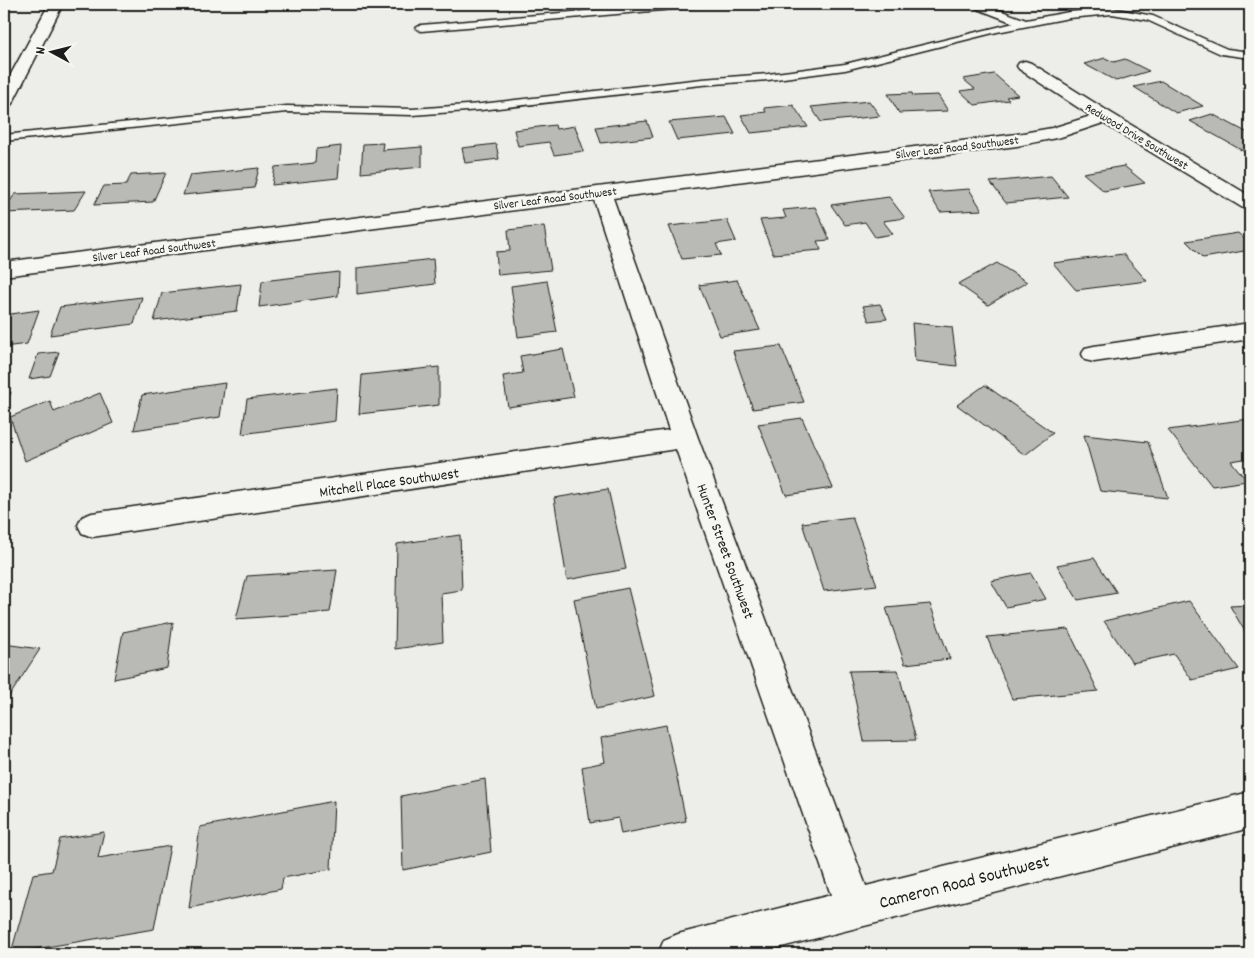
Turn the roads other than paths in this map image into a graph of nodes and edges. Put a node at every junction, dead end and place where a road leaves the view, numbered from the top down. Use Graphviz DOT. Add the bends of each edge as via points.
graph roads {
  1 [pos="56,4"];
  2 [pos="697,4"];
  3 [pos="978,4"];
  4 [pos="1024,23"];
  5 [pos="421,28"];
  6 [pos="1250,55"];
  7 [pos="1024,66"];
  8 [pos="4,102"];
  9 [pos="1105,117"];
  10 [pos="4,138"];
  11 [pos="601,192"];
  12 [pos="1250,204"];
  13 [pos="4,269"];
  14 [pos="1250,331"];
  15 [pos="1094,354"];
  16 [pos="685,438"];
  17 [pos="92,526"];
  18 [pos="1250,810"];
  19 [pos="856,908"];
  20 [pos="678,954"];
  1 -- 8 [label="street"];
  2 -- 5 [label="lane"];
  3 -- 4 [label="lane" via="981,8"];
  4 -- 6 [label="lane" via="1069,15 1132,13 1225,52"];
  4 -- 10 [label="lane" via="845,67 768,77 481,107 412,112 287,109"];
  7 -- 9 [label="street, Redwood Drive Southwest"];
  9 -- 11 [label="street, Silver Leaf Road Southwest" via="1055,133 1017,140"];
  9 -- 12 [label="street, Redwood Drive Southwest"];
  11 -- 13 [label="street, Silver Leaf Road Southwest"];
  11 -- 16 [label="street, Hunter Street Southwest"];
  14 -- 15 [label="street"];
  16 -- 17 [label="street, Mitchell Place Southwest"];
  16 -- 19 [label="street, Hunter Street Southwest"];
  18 -- 19 [label="street, Cameron Road Southwest"];
  19 -- 20 [label="street, Cameron Road Southwest"];
}
